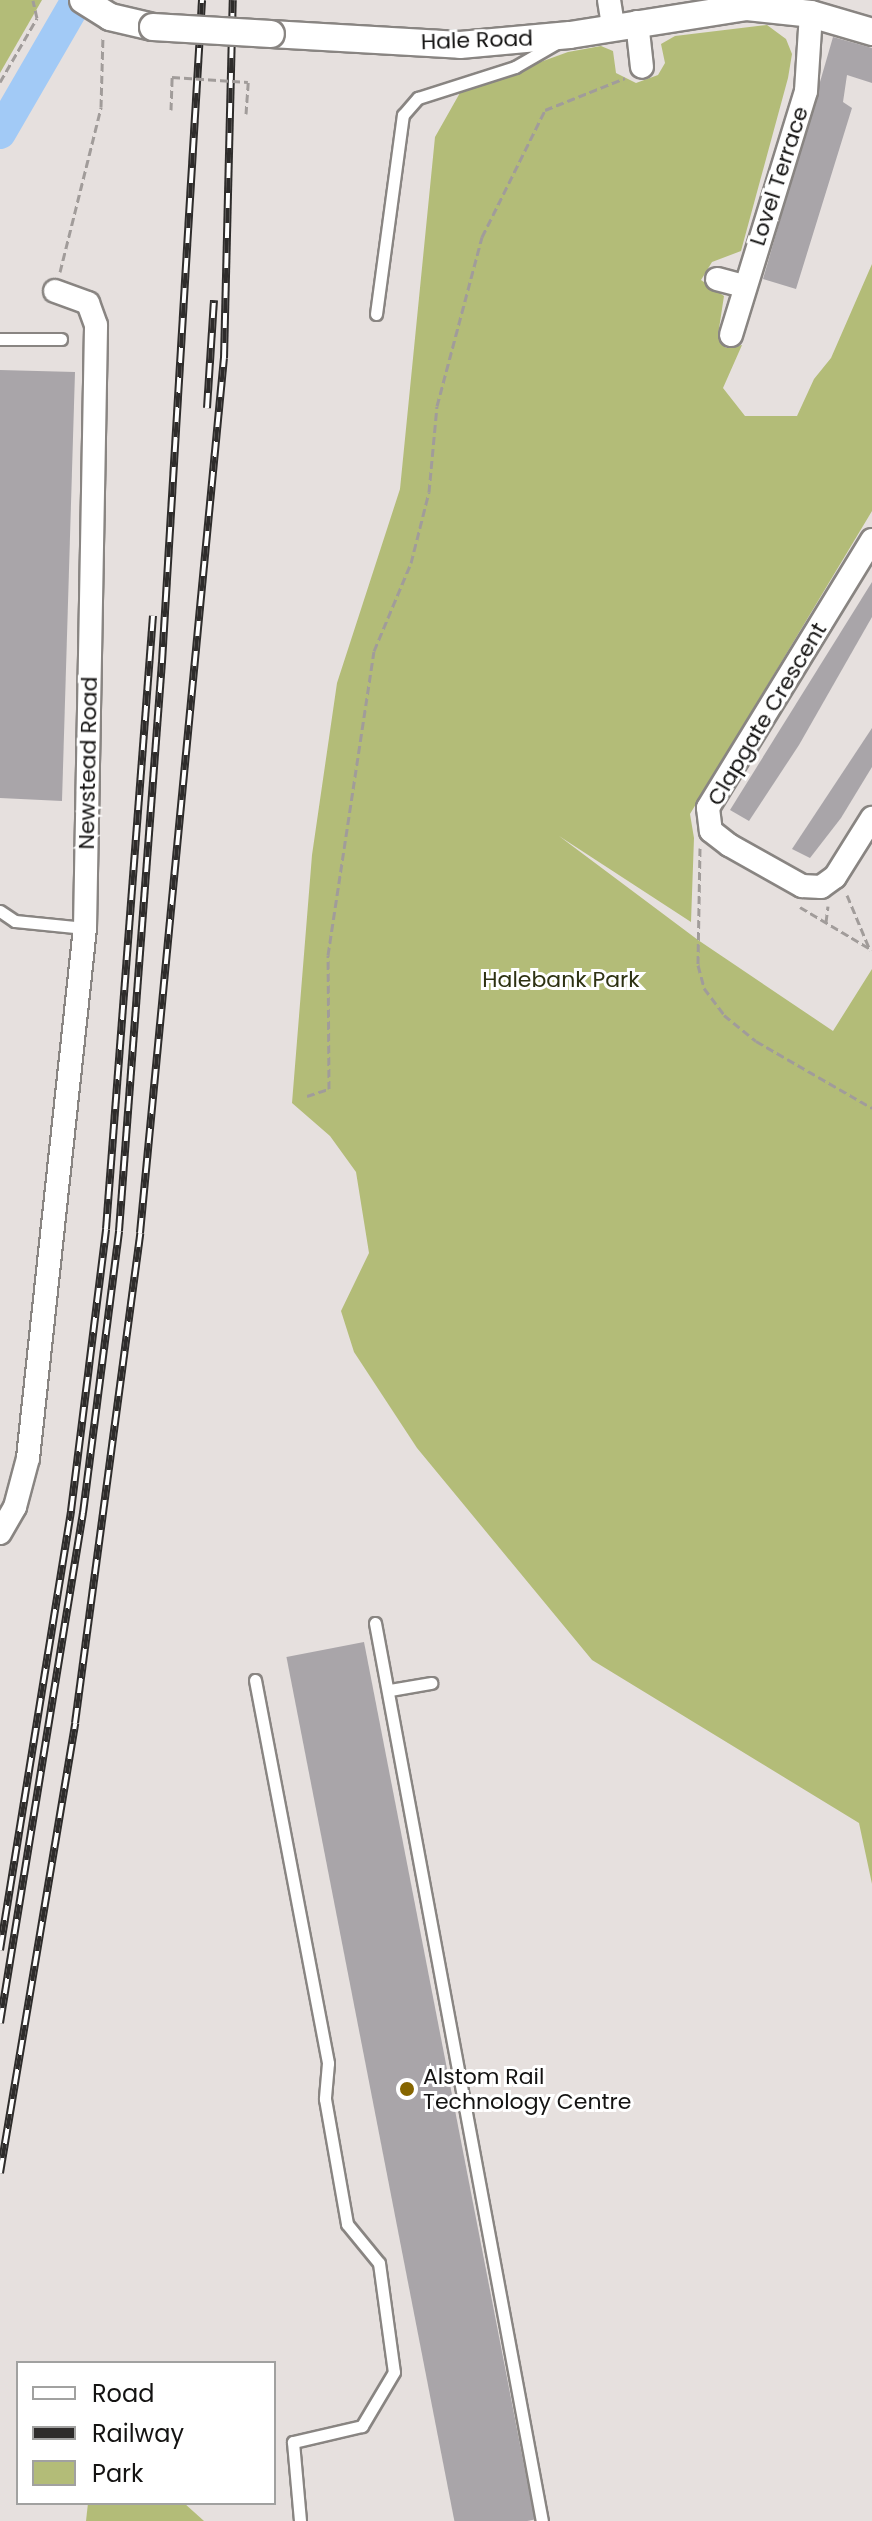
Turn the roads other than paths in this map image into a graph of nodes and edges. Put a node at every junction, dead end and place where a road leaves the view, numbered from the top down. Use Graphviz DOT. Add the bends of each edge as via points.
graph roads {
  1 [pos="95,8"];
  2 [pos="811,14"];
  3 [pos="620,16"];
  4 [pos="872,32"];
  5 [pos="570,35"];
  6 [pos="642,67"];
  7 [pos="717,279"];
  8 [pos="743,286"];
  9 [pos="55,291"];
  10 [pos="376,314"];
  11 [pos="731,335"];
  12 [pos="0,339"];
  13 [pos="61,339"];
  14 [pos="872,540"];
  15 [pos="872,818"];
  16 [pos="0,911"];
  17 [pos="85,928"];
  18 [pos="0,1533"];
  19 [pos="375,1623"];
  20 [pos="255,1680"];
  21 [pos="431,1683"];
  22 [pos="390,1690"];
  23 [pos="300,2521"];
  24 [pos="542,2521"];
  1 -- 5 [label="street, Hale Road, bridge" via="153,27 460,45"];
  2 -- 3 [label="street, Hale Road" via="747,7"];
  2 -- 4 [label="street, Hale Road"];
  2 -- 8 [label="street, Lovel Terrace" via="806,91"];
  3 -- 5 [label="street, Hale Road"];
  3 -- 6 [label="street"];
  5 -- 10 [label="lane" via="515,67 418,98 403,115"];
  7 -- 8 [label="street"];
  8 -- 11 [label="street, Lovel Terrace"];
  9 -- 17 [label="street, Newstead Road" via="88,303 96,325"];
  12 -- 13 [label="lane"];
  14 -- 15 [label="street, Clapgate Crescent" via="708,808 711,831 802,886 832,887"];
  16 -- 17 [label="lane" via="15,921"];
  17 -- 18 [label="street, Newstead Road" via="28,1458 15,1507"];
  19 -- 22 [label="lane"];
  20 -- 23 [label="lane" via="328,2063 325,2099 347,2224 379,2263 394,2372 362,2426 293,2442"];
  21 -- 22 [label="lane"];
  22 -- 24 [label="lane"];
}
